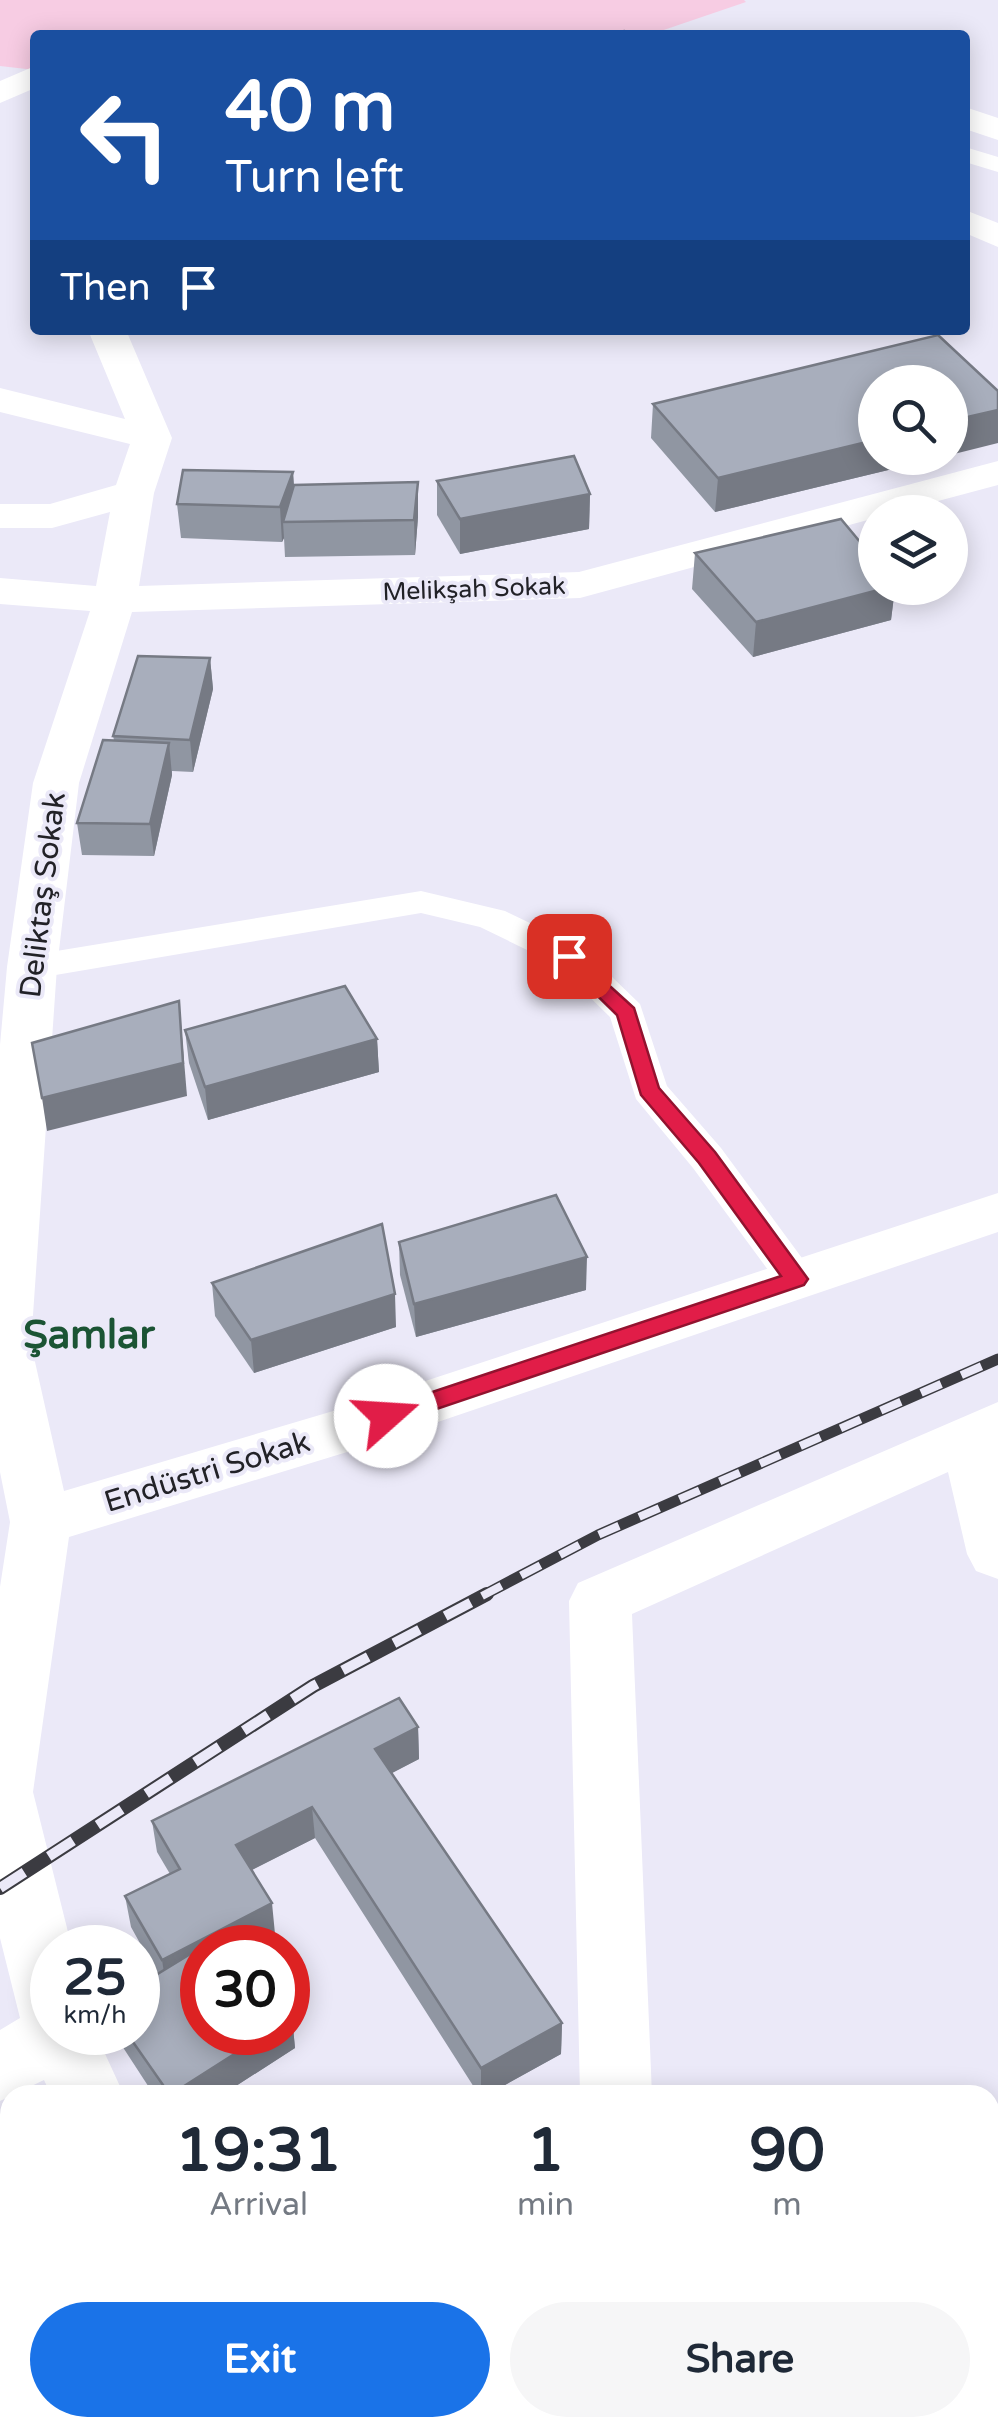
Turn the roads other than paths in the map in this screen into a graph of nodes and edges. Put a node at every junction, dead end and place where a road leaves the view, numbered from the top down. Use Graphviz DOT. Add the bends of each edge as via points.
graph roads {
  1 [pos="30,78"];
  2 [pos="0,93"];
  3 [pos="970,120"];
  4 [pos="998,130"];
  5 [pos="970,156"];
  6 [pos="998,166"];
  7 [pos="970,222"];
  8 [pos="998,236"];
  9 [pos="109,335"];
  10 [pos="0,400"];
  11 [pos="152,438"];
  12 [pos="998,473"];
  13 [pos="134,493"];
  14 [pos="0,516"];
  15 [pos="0,591"];
  16 [pos="116,600"];
  17 [pos="32,967"];
  18 [pos="998,1212"];
  19 [pos="796,1279"];
  20 [pos="984,1430"];
  21 [pos="42,1522"];
  22 [pos="998,1554"];
  23 [pos="0,1792"];
  24 [pos="30,1943"];
  25 [pos="616,2085"];
  1 -- 2 [label="street"];
  3 -- 4 [label="street"];
  5 -- 6 [label="lane"];
  7 -- 8 [label="street"];
  9 -- 11 [label="street"];
  10 -- 11 [label="street"];
  11 -- 13 [label="street, Deliktaş Sokak"];
  12 -- 16 [label="street, Melikşah Sokak" via="580,585"];
  13 -- 14 [label="street" via="52,516"];
  13 -- 16 [label="street, Deliktaş Sokak"];
  15 -- 16 [label="street, Melikşah Sokak"];
  16 -- 17 [label="street, Deliktaş Sokak" via="56,783"];
  17 -- 19 [label="lane" via="422,902 492,919 569,956 627,1012 649,1090"];
  17 -- 21 [label="street, Deliktaş Sokak" via="2,1344"];
  18 -- 19 [label="street, Endüstri Sokak"];
  19 -- 21 [label="street, Endüstri Sokak"];
  20 -- 22 [label="street"];
  20 -- 25 [label="street" via="600,1601"];
  21 -- 23 [label="street, Deliktaş Sokak"];
  23 -- 24 [label="street, Deliktaş Sokak"];
}
